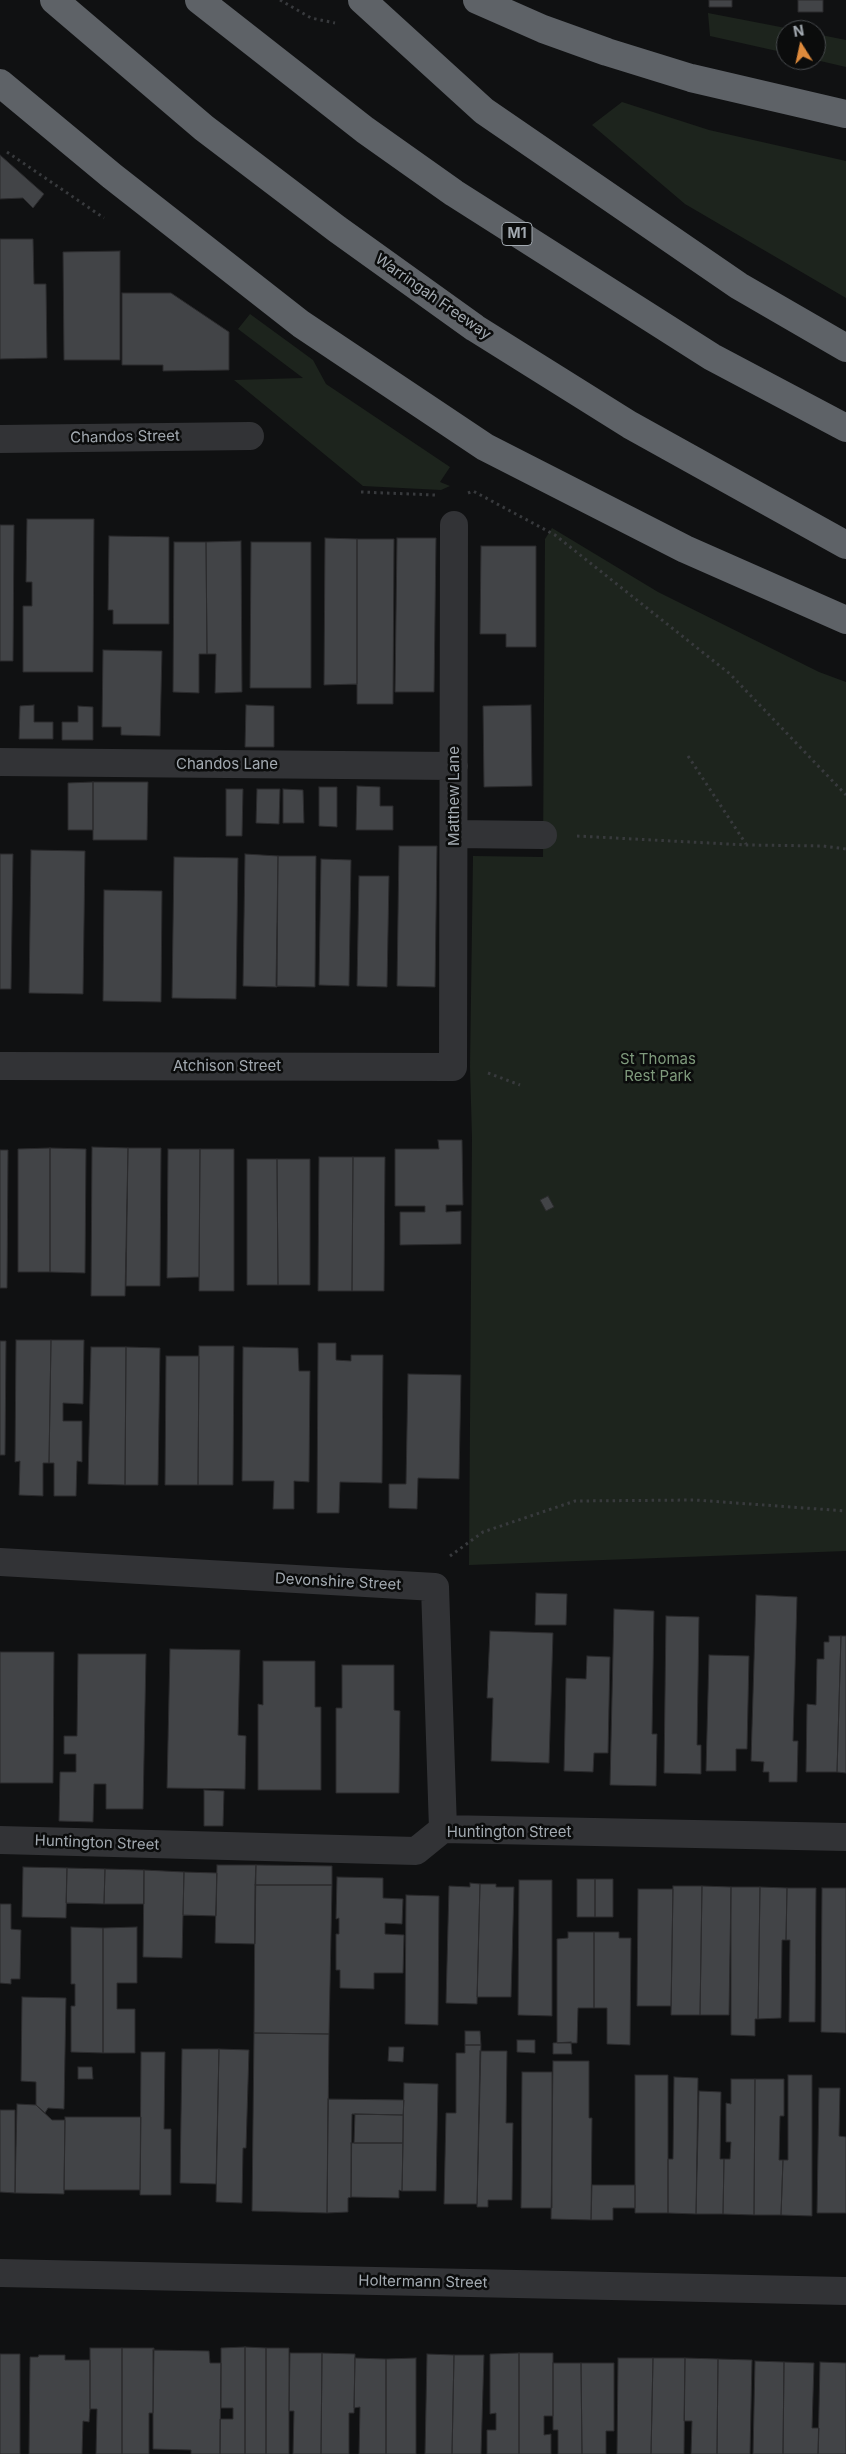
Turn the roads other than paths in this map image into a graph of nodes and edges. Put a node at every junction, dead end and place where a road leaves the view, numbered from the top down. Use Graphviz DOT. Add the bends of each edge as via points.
graph roads {
  1 [pos="54,0"];
  2 [pos="199,0"];
  3 [pos="362,0"];
  4 [pos="477,0"];
  5 [pos="0,83"];
  6 [pos="846,114"];
  7 [pos="846,348"];
  8 [pos="846,428"];
  9 [pos="250,436"];
  10 [pos="0,439"];
  11 [pos="454,525"];
  12 [pos="846,545"];
  13 [pos="846,620"];
  14 [pos="0,762"];
  15 [pos="454,766"];
  16 [pos="454,834"];
  17 [pos="543,835"];
  18 [pos="0,1066"];
  19 [pos="453,1067"];
  20 [pos="0,1562"];
  21 [pos="443,1829"];
  22 [pos="846,1838"];
  23 [pos="0,1840"];
  24 [pos="0,2273"];
  25 [pos="846,2291"];
  1 -- 12 [label="highway, Warringah Freeway" via="204,128 475,328 630,425"];
  2 -- 8 [label="highway, M1" via="365,130 479,209 712,357"];
  3 -- 7 [label="highway" via="484,111 739,286"];
  4 -- 6 [label="highway" via="552,32 691,78"];
  5 -- 13 [label="highway" via="112,176 301,324 485,447 685,549"];
  9 -- 10 [label="street, Chandos Street"];
  11 -- 15 [label="street, Matthew Lane"];
  14 -- 15 [label="street, Chandos Lane"];
  15 -- 16 [label="street, Matthew Lane"];
  16 -- 17 [label="street"];
  16 -- 19 [label="street, Matthew Lane"];
  18 -- 19 [label="street, Atchison Street"];
  20 -- 21 [label="street, Devonshire Street" via="435,1587"];
  21 -- 22 [label="street, Huntington Street"];
  21 -- 23 [label="street, Huntington Street" via="416,1851"];
  24 -- 25 [label="street, Holtermann Street"];
}
